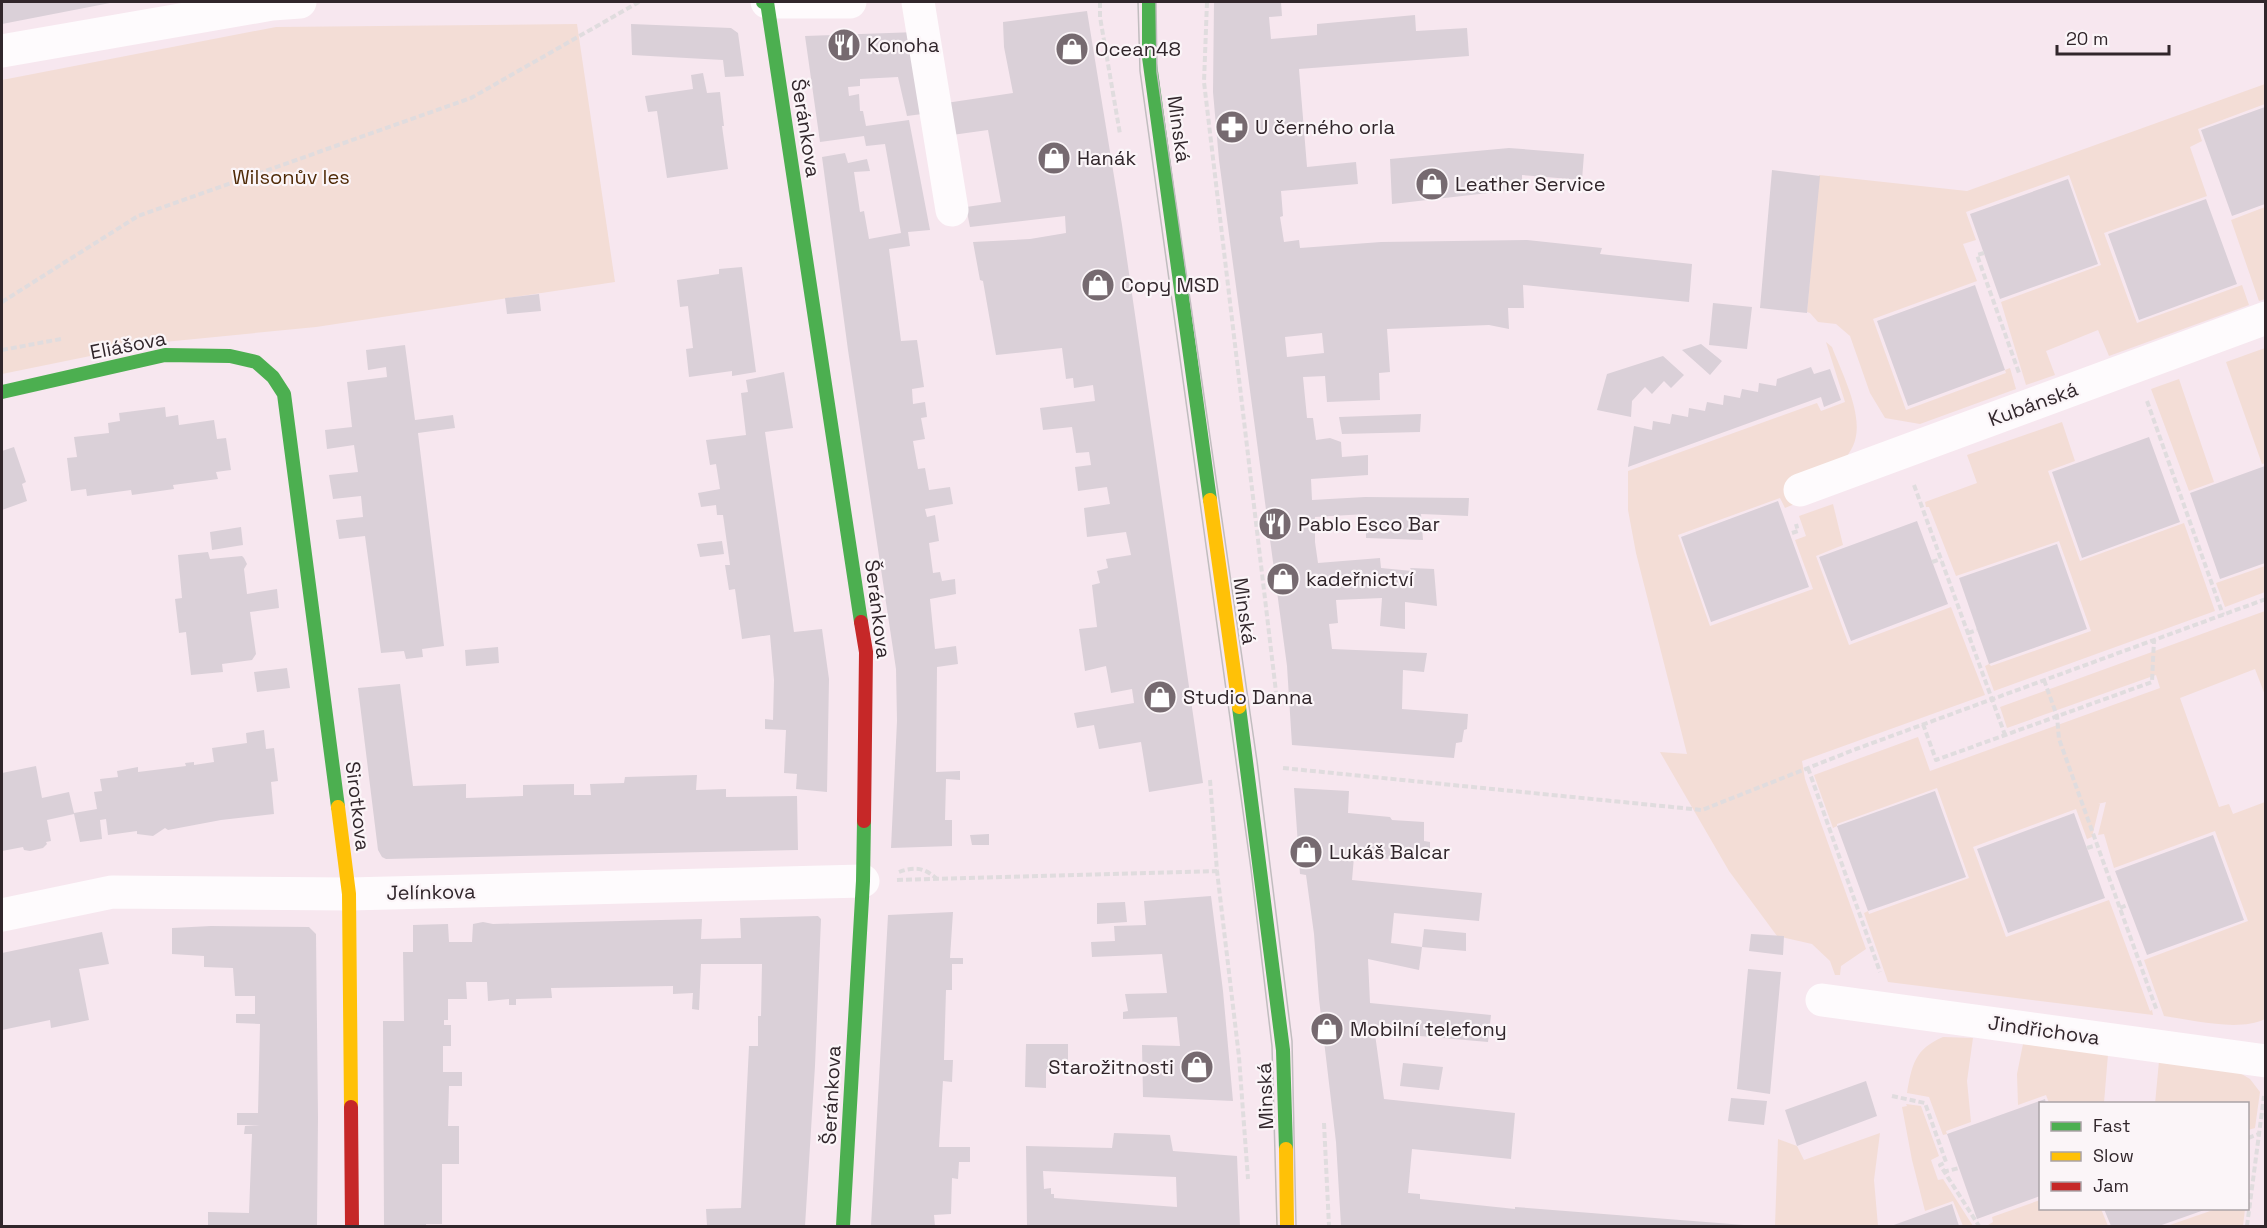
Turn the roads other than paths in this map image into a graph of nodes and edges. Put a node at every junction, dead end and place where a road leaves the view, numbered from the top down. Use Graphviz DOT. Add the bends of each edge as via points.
graph roads {
  1 [pos="300,2"];
  2 [pos="765,2"];
  3 [pos="850,2"];
  4 [pos="918,2"];
  5 [pos="1149,2"];
  6 [pos="2,51"];
  7 [pos="952,210"];
  8 [pos="2265,318"];
  9 [pos="2,392"];
  10 [pos="284,394"];
  11 [pos="1800,490"];
  12 [pos="863,881"];
  13 [pos="349,894"];
  14 [pos="2,915"];
  15 [pos="1822,1000"];
  16 [pos="2265,1061"];
  17 [pos="352,1227"];
  18 [pos="843,1227"];
  19 [pos="1287,1227"];
  1 -- 6 [label="street"];
  2 -- 3 [label="street"];
  2 -- 12 [label="street, Šeránkova" via="867,652"];
  4 -- 7 [label="street"];
  5 -- 19 [label="street, Minská" via="1149,57 1246,758 1282,1050"];
  8 -- 11 [label="street, Kubánská"];
  9 -- 10 [label="street, Eliášova" via="165,355 230,356 256,362"];
  10 -- 13 [label="street, Sirotkova"];
  12 -- 13 [label="street, Jelínkova"];
  12 -- 18 [label="street, Šeránkova"];
  13 -- 14 [label="street, Jelínkova" via="112,892"];
  13 -- 17 [label="street, Sirotkova"];
  15 -- 16 [label="street, Jindřichova"];
}
